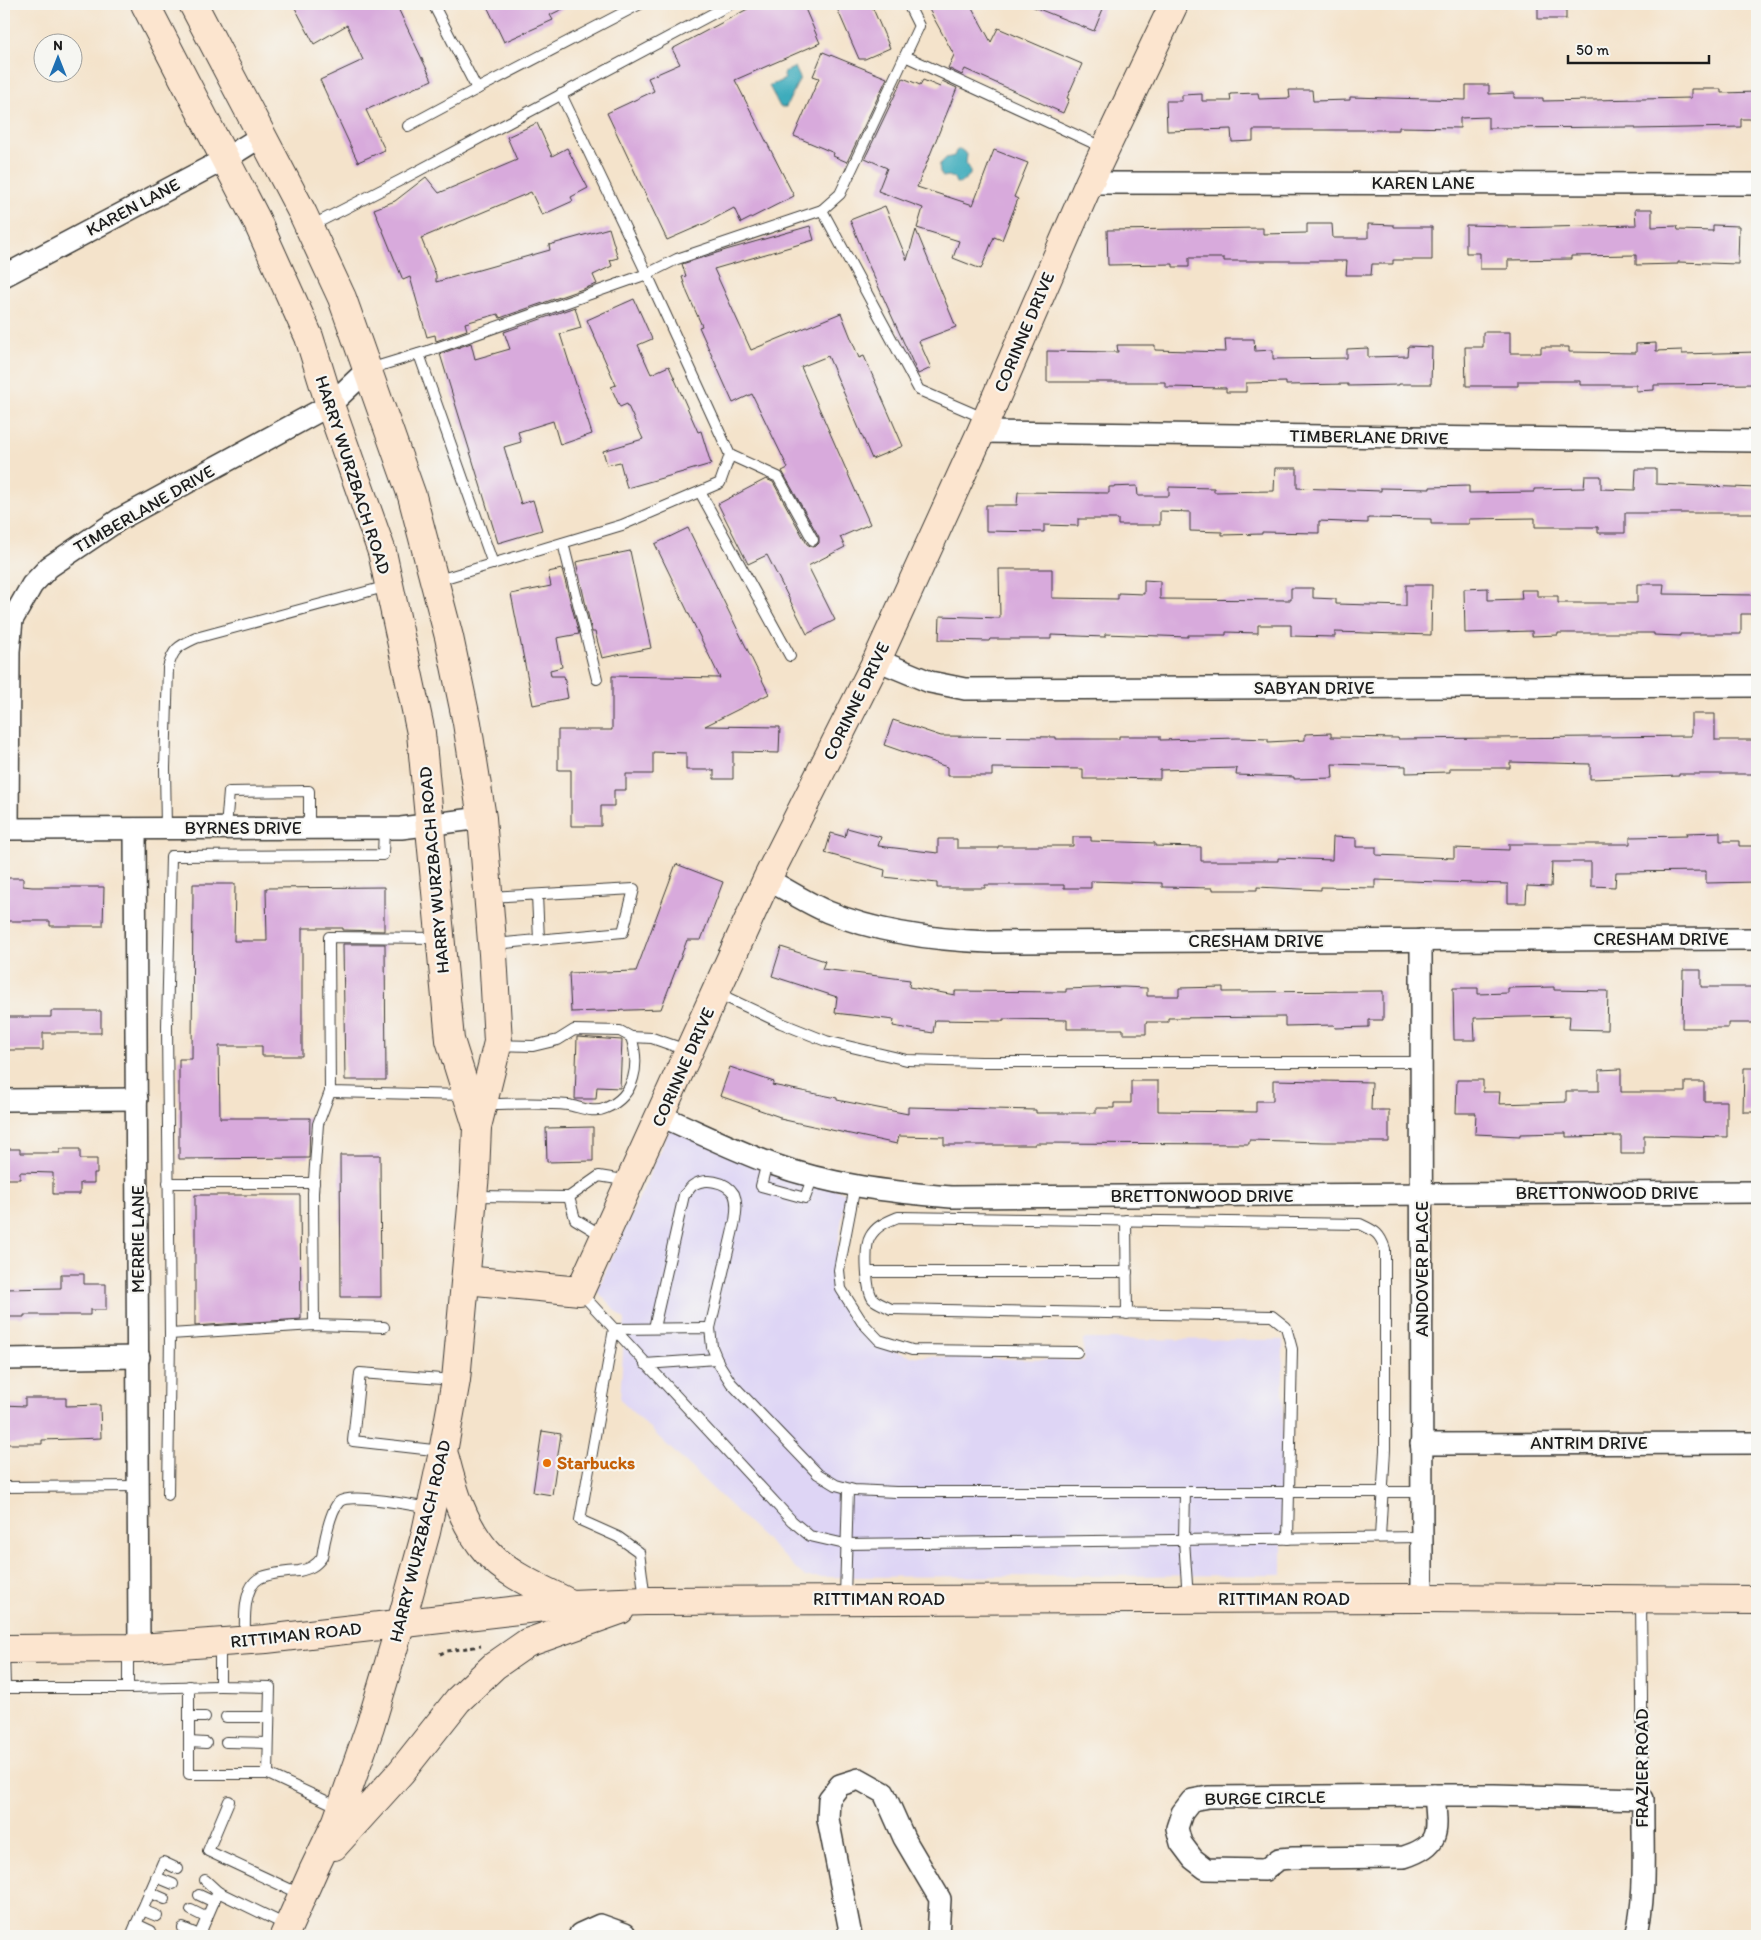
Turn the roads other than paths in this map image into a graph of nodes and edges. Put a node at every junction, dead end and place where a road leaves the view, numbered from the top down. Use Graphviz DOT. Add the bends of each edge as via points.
graph roads {
  1 [pos="145,4"];
  2 [pos="193,4"];
  3 [pos="433,4"];
  4 [pos="640,4"];
  5 [pos="731,4"];
  6 [pos="908,4"];
  7 [pos="1174,4"];
  8 [pos="905,56"];
  9 [pos="477,89"];
  10 [pos="561,94"];
  11 [pos="408,126"];
  12 [pos="262,136"];
  13 [pos="1105,149"];
  14 [pos="224,159"];
  15 [pos="1089,183"];
  16 [pos="1757,184"];
  17 [pos="822,210"];
  18 [pos="309,227"];
  19 [pos="647,274"];
  20 [pos="4,276"];
  21 [pos="423,353"];
  22 [pos="368,369"];
  23 [pos="330,406"];
  24 [pos="984,426"];
  25 [pos="1757,441"];
  26 [pos="730,455"];
  27 [pos="700,492"];
  28 [pos="813,540"];
  29 [pos="563,543"];
  30 [pos="493,564"];
  31 [pos="435,581"];
  32 [pos="389,586"];
  33 [pos="790,656"];
  34 [pos="876,660"];
  35 [pos="596,679"];
  36 [pos="1757,686"];
  37 [pos="482,818"];
  38 [pos="430,824"];
  39 [pos="166,828"];
  40 [pos="226,828"];
  41 [pos="309,828"];
  42 [pos="384,828"];
  43 [pos="6,829"];
  44 [pos="135,829"];
  45 [pos="767,879"];
  46 [pos="537,895"];
  47 [pos="489,898"];
  48 [pos="441,938"];
  49 [pos="1757,939"];
  50 [pos="539,940"];
  51 [pos="1421,940"];
  52 [pos="492,944"];
  53 [pos="716,993"];
  54 [pos="631,1037"];
  55 [pos="497,1046"];
  56 [pos="690,1051"];
  57 [pos="1421,1062"];
  58 [pos="330,1092"];
  59 [pos="137,1099"];
  60 [pos="4,1100"];
  61 [pos="476,1108"];
  62 [pos="660,1116"];
  63 [pos="631,1181"];
  64 [pos="168,1183"];
  65 [pos="314,1183"];
  66 [pos="855,1186"];
  67 [pos="1757,1192"];
  68 [pos="1422,1194"];
  69 [pos="473,1196"];
  70 [pos="569,1196"];
  71 [pos="1126,1220"];
  72 [pos="604,1237"];
  73 [pos="867,1272"];
  74 [pos="1126,1272"];
  75 [pos="466,1280"];
  76 [pos="580,1291"];
  77 [pos="1127,1314"];
  78 [pos="314,1325"];
  79 [pos="384,1326"];
  80 [pos="654,1328"];
  81 [pos="710,1328"];
  82 [pos="614,1329"];
  83 [pos="170,1334"];
  84 [pos="1077,1352"];
  85 [pos="138,1357"];
  86 [pos="4,1359"];
  87 [pos="717,1359"];
  88 [pos="645,1364"];
  89 [pos="456,1380"];
  90 [pos="1757,1443"];
  91 [pos="1421,1444"];
  92 [pos="444,1452"];
  93 [pos="138,1486"];
  94 [pos="4,1487"];
  95 [pos="848,1489"];
  96 [pos="1185,1492"];
  97 [pos="1289,1492"];
  98 [pos="1381,1492"];
  99 [pos="1422,1492"];
  100 [pos="168,1496"];
  101 [pos="431,1508"];
  102 [pos="1380,1537"];
  103 [pos="1422,1537"];
  104 [pos="1288,1538"];
  105 [pos="1184,1540"];
  106 [pos="846,1544"];
  107 [pos="1422,1598"];
  108 [pos="1188,1599"];
  109 [pos="845,1600"];
  110 [pos="1641,1600"];
  111 [pos="1757,1600"];
  112 [pos="645,1601"];
  113 [pos="571,1604"];
  114 [pos="401,1623"];
  115 [pos="232,1642"];
  116 [pos="4,1649"];
  117 [pos="133,1649"];
  118 [pos="189,1686"];
  119 [pos="220,1686"];
  120 [pos="128,1688"];
  121 [pos="189,1717"];
  122 [pos="205,1717"];
  123 [pos="226,1717"];
  124 [pos="269,1717"];
  125 [pos="189,1742"];
  126 [pos="226,1742"];
  127 [pos="206,1743"];
  128 [pos="268,1743"];
  129 [pos="268,1774"];
  130 [pos="1434,1795"];
  131 [pos="1643,1799"];
  132 [pos="229,1801"];
  133 [pos="342,1808"];
  134 [pos="178,1869"];
  135 [pos="314,1869"];
  136 [pos="156,1877"];
  137 [pos="205,1880"];
  138 [pos="173,1884"];
  139 [pos="150,1892"];
  140 [pos="218,1892"];
  141 [pos="199,1895"];
  142 [pos="302,1895"];
  143 [pos="165,1899"];
  144 [pos="214,1902"];
  145 [pos="142,1910"];
  146 [pos="191,1910"];
  147 [pos="157,1916"];
  148 [pos="207,1918"];
  149 [pos="136,1924"];
  150 [pos="183,1928"];
  151 [pos="151,1931"];
  152 [pos="287,1931"];
  153 [pos="131,1936"];
  154 [pos="199,1936"];
  155 [pos="580,1936"];
  156 [pos="626,1936"];
  157 [pos="851,1936"];
  158 [pos="938,1936"];
  159 [pos="1636,1936"];
  1 -- 14 [label="main road, HARRY WURZBACH ROAD"];
  2 -- 12 [label="main road, HARRY WURZBACH ROAD"];
  3 -- 9 [label="lane"];
  4 -- 9 [label="lane"];
  5 -- 10 [label="lane"];
  6 -- 8 [label="lane" via="919,26"];
  7 -- 13 [label="main road, CORINNE DRIVE"];
  8 -- 13 [label="lane"];
  8 -- 17 [label="lane" via="840,194"];
  9 -- 11 [label="lane"];
  10 -- 18 [label="lane"];
  10 -- 19 [label="lane"];
  12 -- 14 [label="street, KAREN LANE"];
  12 -- 18 [label="main road, HARRY WURZBACH ROAD"];
  13 -- 15 [label="main road, CORINNE DRIVE"];
  14 -- 20 [label="street, KAREN LANE"];
  14 -- 23 [label="main road, HARRY WURZBACH ROAD" via="256,219 309,337"];
  15 -- 16 [label="street, KAREN LANE"];
  15 -- 24 [label="main road, CORINNE DRIVE"];
  17 -- 19 [label="lane" via="677,259"];
  17 -- 24 [label="lane" via="919,390"];
  18 -- 22 [label="main road, HARRY WURZBACH ROAD" via="342,298"];
  19 -- 21 [label="lane"];
  19 -- 26 [label="lane"];
  21 -- 22 [label="lane"];
  21 -- 30 [label="lane"];
  22 -- 23 [label="street, TIMBERLANE DRIVE"];
  22 -- 31 [label="main road, HARRY WURZBACH ROAD" via="412,496"];
  23 -- 32 [label="main road, HARRY WURZBACH ROAD" via="382,552"];
  23 -- 43 [label="street, TIMBERLANE DRIVE" via="120,519 49,566 32,585 12,620 8,651"];
  24 -- 25 [label="street, TIMBERLANE DRIVE"];
  24 -- 34 [label="main road, CORINNE DRIVE"];
  26 -- 27 [label="lane" via="720,483"];
  26 -- 28 [label="lane" via="778,477"];
  27 -- 29 [label="lane" via="622,525"];
  27 -- 33 [label="lane"];
  29 -- 30 [label="lane"];
  29 -- 35 [label="lane"];
  30 -- 31 [label="lane"];
  31 -- 37 [label="main road, HARRY WURZBACH ROAD" via="467,723"];
  32 -- 38 [label="main road, HARRY WURZBACH ROAD" via="421,733"];
  32 -- 39 [label="lane" via="196,638 178,647 171,655 168,668"];
  34 -- 36 [label="street, SABYAN DRIVE" via="930,682 965,689"];
  34 -- 45 [label="main road, CORINNE DRIVE"];
  37 -- 38 [label="street, BYRNES DRIVE"];
  37 -- 47 [label="main road, HARRY WURZBACH ROAD"];
  38 -- 42 [label="street, BYRNES DRIVE"];
  38 -- 48 [label="main road, HARRY WURZBACH ROAD"];
  39 -- 40 [label="street, BYRNES DRIVE"];
  39 -- 44 [label="street, BYRNES DRIVE"];
  40 -- 41 [label="street, BYRNES DRIVE"];
  40 -- 41 [label="lane" via="229,792 299,791 309,791"];
  41 -- 42 [label="street, BYRNES DRIVE"];
  42 -- 64 [label="lane" via="383,855 171,856"];
  43 -- 44 [label="street, BYRNES DRIVE"];
  44 -- 59 [label="street, MERRIE LANE"];
  45 -- 51 [label="street, CRESHAM DRIVE" via="827,911 860,923 902,934 945,940"];
  45 -- 53 [label="main road, CORINNE DRIVE"];
  46 -- 47 [label="lane"];
  46 -- 50 [label="lane"];
  46 -- 50 [label="lane" via="634,889 623,932"];
  47 -- 52 [label="main road, HARRY WURZBACH ROAD"];
  48 -- 58 [label="lane" via="329,937"];
  48 -- 61 [label="main road, HARRY WURZBACH ROAD" via="450,1040"];
  49 -- 51 [label="street, CRESHAM DRIVE"];
  50 -- 52 [label="lane"];
  51 -- 57 [label="street, ANDOVER PLACE"];
  52 -- 55 [label="main road, HARRY WURZBACH ROAD"];
  53 -- 56 [label="main road, CORINNE DRIVE"];
  53 -- 57 [label="lane" via="826,1041 907,1060"];
  54 -- 55 [label="lane" via="620,1031 574,1030 558,1040 533,1046"];
  54 -- 56 [label="lane" via="652,1038"];
  54 -- 61 [label="lane" via="636,1053 634,1077 625,1094 605,1109 587,1110 567,1105"];
  55 -- 61 [label="main road, HARRY WURZBACH ROAD"];
  56 -- 62 [label="main road, CORINNE DRIVE"];
  57 -- 68 [label="street, ANDOVER PLACE"];
  58 -- 61 [label="lane"];
  58 -- 65 [label="lane" via="318,1124"];
  59 -- 60 [label="street"];
  59 -- 85 [label="street, MERRIE LANE"];
  61 -- 69 [label="main road, HARRY WURZBACH ROAD"];
  62 -- 63 [label="main road, CORINNE DRIVE"];
  62 -- 66 [label="street, BRETTONWOOD DRIVE" via="767,1162"];
  63 -- 70 [label="lane" via="599,1176"];
  63 -- 72 [label="main road, CORINNE DRIVE"];
  64 -- 65 [label="lane"];
  64 -- 83 [label="lane"];
  65 -- 78 [label="lane"];
  66 -- 68 [label="street, BRETTONWOOD DRIVE" via="951,1197"];
  66 -- 84 [label="lane" via="839,1270 841,1289 862,1322 879,1340 912,1350"];
  67 -- 68 [label="street, BRETTONWOOD DRIVE"];
  68 -- 91 [label="street, ANDOVER PLACE"];
  69 -- 70 [label="lane"];
  69 -- 75 [label="main road, HARRY WURZBACH ROAD"];
  70 -- 72 [label="lane" via="575,1219"];
  71 -- 73 [label="lane" via="898,1217 881,1224 869,1239"];
  71 -- 74 [label="lane"];
  71 -- 98 [label="lane" via="1360,1224 1381,1236 1385,1249"];
  72 -- 76 [label="main road, CORINNE DRIVE"];
  73 -- 74 [label="lane"];
  73 -- 77 [label="lane" via="874,1300 890,1309"];
  74 -- 77 [label="lane"];
  75 -- 76 [label="main road"];
  75 -- 89 [label="main road, HARRY WURZBACH ROAD"];
  76 -- 82 [label="lane"];
  77 -- 97 [label="lane" via="1272,1316 1286,1327 1292,1349"];
  78 -- 79 [label="lane"];
  78 -- 83 [label="lane"];
  80 -- 81 [label="lane"];
  80 -- 81 [label="lane" via="684,1195 692,1186 702,1182 718,1182 734,1194 737,1205"];
  80 -- 82 [label="lane"];
  81 -- 87 [label="lane"];
  82 -- 88 [label="lane"];
  82 -- 112 [label="lane" via="580,1520 618,1537 639,1552"];
  83 -- 100 [label="lane"];
  85 -- 86 [label="street"];
  85 -- 93 [label="street, MERRIE LANE"];
  87 -- 88 [label="lane"];
  87 -- 95 [label="lane" via="731,1383 818,1474"];
  88 -- 106 [label="lane" via="792,1521 810,1536"];
  89 -- 92 [label="main road, HARRY WURZBACH ROAD"];
  89 -- 92 [label="lane" via="360,1373 353,1440"];
  90 -- 91 [label="street, ANTRIM DRIVE"];
  91 -- 99 [label="street, ANDOVER PLACE"];
  92 -- 101 [label="main road, HARRY WURZBACH ROAD"];
  92 -- 113 [label="main road" via="454,1494 487,1552 504,1567"];
  93 -- 94 [label="lane"];
  93 -- 117 [label="street, MERRIE LANE"];
  95 -- 96 [label="lane" via="896,1492"];
  95 -- 106 [label="lane"];
  96 -- 97 [label="lane"];
  96 -- 105 [label="lane"];
  97 -- 98 [label="lane"];
  97 -- 104 [label="lane"];
  98 -- 99 [label="lane"];
  98 -- 102 [label="lane"];
  99 -- 103 [label="street, ANDOVER PLACE"];
  101 -- 114 [label="main road, HARRY WURZBACH ROAD"];
  101 -- 115 [label="lane" via="367,1499 347,1498 339,1502 318,1563 308,1569 260,1578 253,1583"];
  102 -- 103 [label="lane"];
  102 -- 104 [label="lane"];
  103 -- 107 [label="street, ANDOVER PLACE"];
  104 -- 105 [label="lane"];
  105 -- 106 [label="lane"];
  105 -- 108 [label="lane"];
  106 -- 109 [label="lane"];
  107 -- 108 [label="main road, RITTIMAN ROAD"];
  107 -- 110 [label="main road, RITTIMAN ROAD"];
  108 -- 109 [label="main road, RITTIMAN ROAD"];
  109 -- 112 [label="main road, RITTIMAN ROAD"];
  110 -- 111 [label="main road, RITTIMAN ROAD"];
  110 -- 131 [label="lane, FRAZIER ROAD"];
  112 -- 113 [label="main road, RITTIMAN ROAD"];
  112 -- 135 [label="main road" via="527,1643 494,1666 458,1700 401,1772"];
  113 -- 114 [label="main road, RITTIMAN ROAD"];
  114 -- 115 [label="main road, RITTIMAN ROAD"];
  114 -- 133 [label="main road, HARRY WURZBACH ROAD"];
  115 -- 117 [label="main road, RITTIMAN ROAD"];
  115 -- 119 [label="lane"];
  116 -- 117 [label="main road, RITTIMAN ROAD"];
  116 -- 120 [label="lane" via="5,1688"];
  117 -- 120 [label="lane"];
  118 -- 119 [label="lane"];
  118 -- 120 [label="lane"];
  118 -- 121 [label="lane"];
  119 -- 124 [label="lane" via="270,1687"];
  121 -- 122 [label="lane"];
  121 -- 125 [label="lane"];
  123 -- 124 [label="lane"];
  124 -- 128 [label="lane"];
  125 -- 127 [label="lane"];
  125 -- 129 [label="lane" via="189,1774"];
  126 -- 128 [label="lane"];
  128 -- 129 [label="lane"];
  129 -- 133 [label="lane"];
  130 -- 130 [label="street, BURGE CIRCLE" via="1208,1797 1192,1800 1182,1813 1177,1828 1182,1844 1206,1869 1265,1870 1279,1860 1293,1858 1404,1857 1421,1852 1432,1842 1436,1821"];
  130 -- 131 [label="street, BURGE CIRCLE"];
  131 -- 159 [label="street, FRAZIER ROAD" via="1642,1893"];
  132 -- 142 [label="lane" via="208,1851"];
  133 -- 135 [label="main road, HARRY WURZBACH ROAD"];
  134 -- 136 [label="lane" via="163,1862"];
  135 -- 142 [label="main road, HARRY WURZBACH ROAD"];
  136 -- 138 [label="lane"];
  136 -- 139 [label="lane"];
  137 -- 140 [label="lane"];
  139 -- 143 [label="lane"];
  139 -- 145 [label="lane"];
  140 -- 144 [label="lane"];
  140 -- 152 [label="lane"];
  141 -- 144 [label="lane"];
  142 -- 152 [label="main road, HARRY WURZBACH ROAD"];
  144 -- 148 [label="lane"];
  145 -- 147 [label="lane"];
  145 -- 149 [label="lane"];
  146 -- 148 [label="lane"];
  148 -- 154 [label="lane"];
  149 -- 151 [label="lane"];
  149 -- 153 [label="lane"];
  150 -- 154 [label="lane"];
  155 -- 156 [label="street" via="600,1925"];
  157 -- 158 [label="street" via="828,1812 829,1798 840,1785 860,1779 884,1793 904,1838 940,1899"];
}
